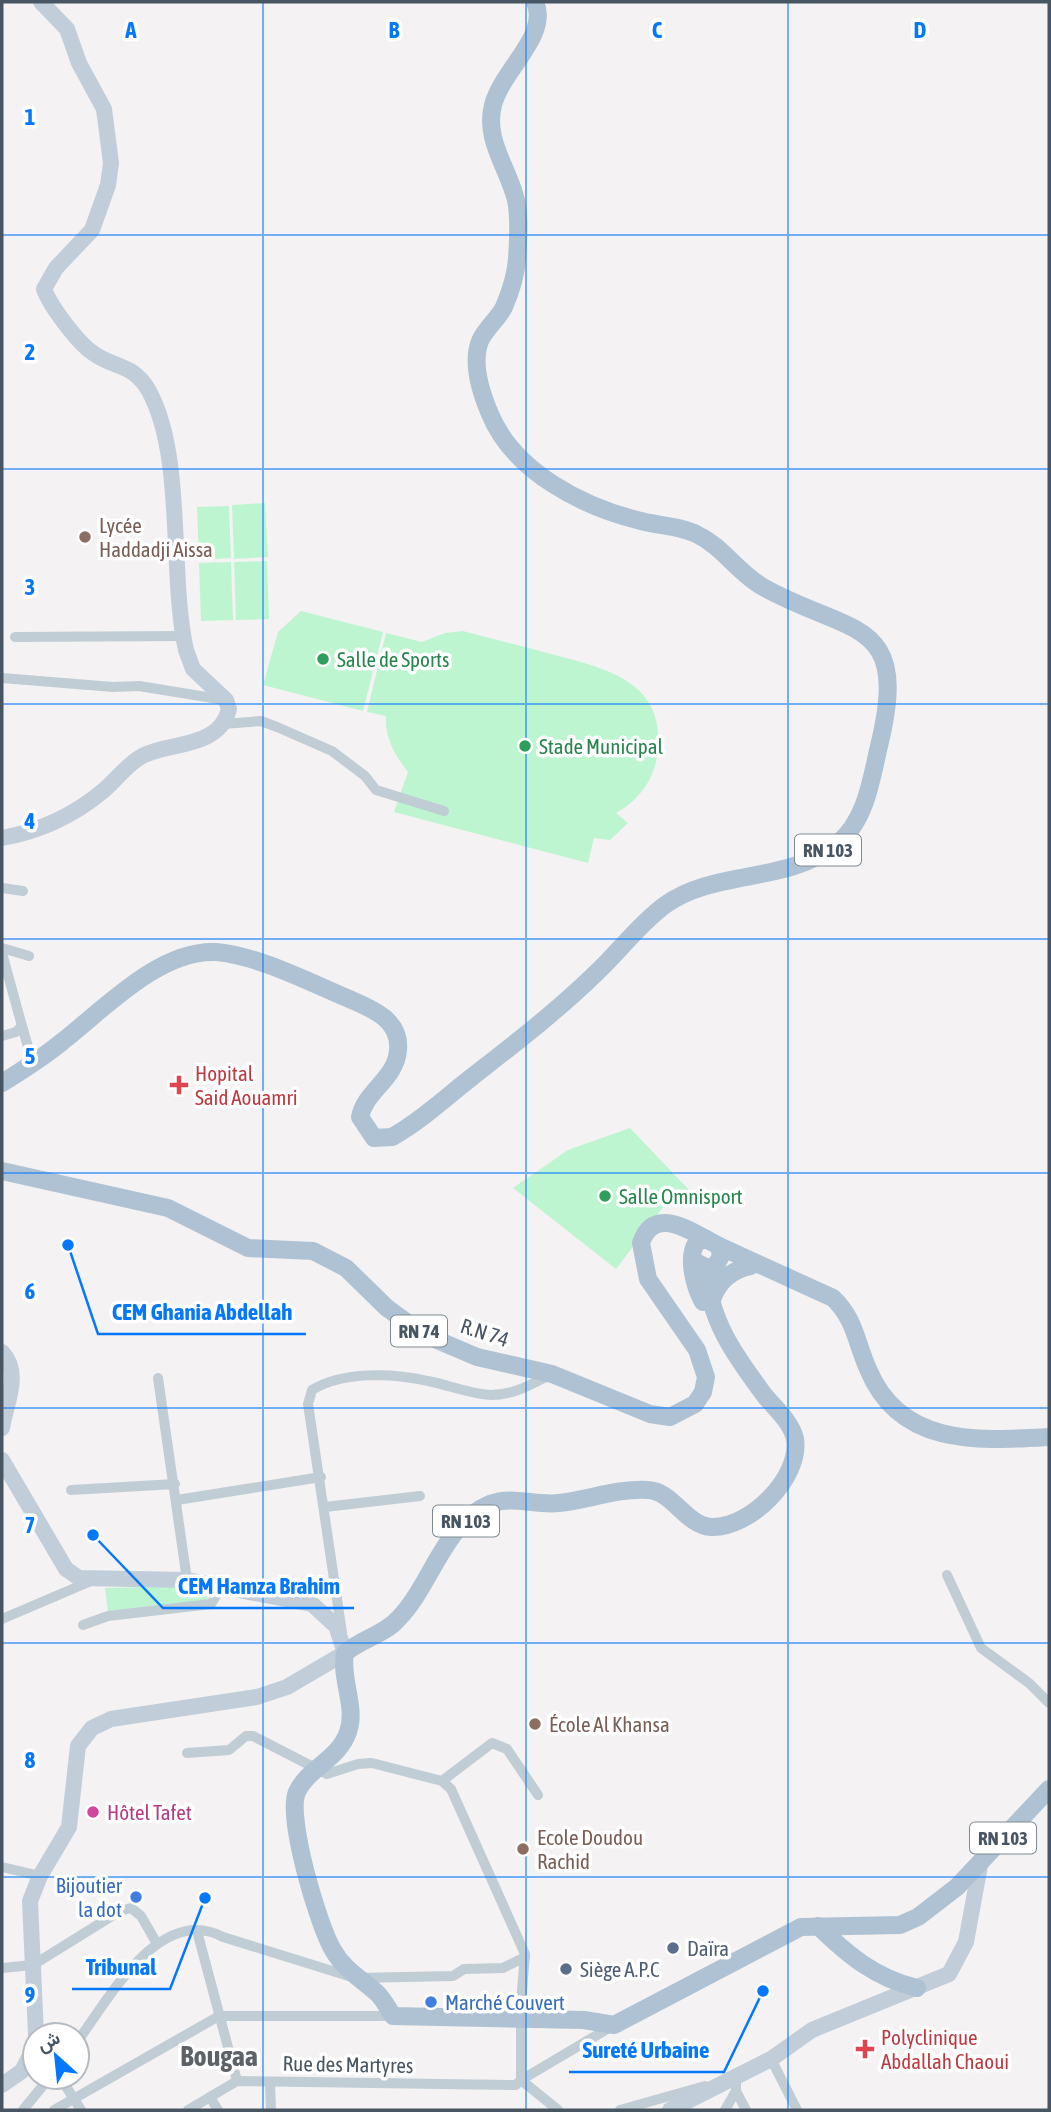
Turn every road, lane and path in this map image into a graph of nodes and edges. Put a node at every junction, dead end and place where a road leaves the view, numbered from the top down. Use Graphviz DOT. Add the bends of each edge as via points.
graph roads {
  1 [pos="41,2"];
  2 [pos="535,2"];
  3 [pos="183,636"];
  4 [pos="15,637"];
  5 [pos="2,678"];
  6 [pos="226,700"];
  7 [pos="223,724"];
  8 [pos="444,811"];
  9 [pos="2,838"];
  10 [pos="2,888"];
  11 [pos="23,891"];
  12 [pos="2,951"];
  13 [pos="29,956"];
  14 [pos="22,1026"];
  15 [pos="2,1036"];
  16 [pos="33,1064"];
  17 [pos="2,1083"];
  18 [pos="2,1171"];
  19 [pos="706,1254"];
  20 [pos="759,1266"];
  21 [pos="712,1310"];
  22 [pos="2,1352"];
  23 [pos="552,1374"];
  24 [pos="158,1378"];
  25 [pos="4,1413"];
  26 [pos="2,1428"];
  27 [pos="1049,1437"];
  28 [pos="2,1460"];
  29 [pos="321,1477"];
  30 [pos="175,1484"];
  31 [pos="71,1490"];
  32 [pos="420,1496"];
  33 [pos="177,1500"];
  34 [pos="325,1507"];
  35 [pos="947,1576"];
  36 [pos="93,1580"];
  37 [pos="187,1580"];
  38 [pos="222,1586"];
  39 [pos="2,1619"];
  40 [pos="83,1625"];
  41 [pos="345,1653"];
  42 [pos="1049,1703"];
  43 [pos="187,1753"];
  44 [pos="317,1770"];
  45 [pos="442,1781"];
  46 [pos="1049,1789"];
  47 [pos="538,1795"];
  48 [pos="981,1860"];
  49 [pos="2,1867"];
  50 [pos="40,1876"];
  51 [pos="818,1926"];
  52 [pos="197,1931"];
  53 [pos="156,1942"];
  54 [pos="525,1957"];
  55 [pos="33,1965"];
  56 [pos="2,1968"];
  57 [pos="355,1978"];
  58 [pos="917,1988"];
  59 [pos="219,2016"];
  60 [pos="393,2016"];
  61 [pos="520,2018"];
  62 [pos="584,2020"];
  63 [pos="35,2021"];
  64 [pos="91,2023"];
  65 [pos="614,2025"];
  66 [pos="589,2040"];
  67 [pos="771,2059"];
  68 [pos="9,2075"];
  69 [pos="237,2081"];
  70 [pos="270,2082"];
  71 [pos="518,2083"];
  72 [pos="736,2084"];
  73 [pos="2,2085"];
  74 [pos="39,2091"];
  75 [pos="69,2091"];
  76 [pos="210,2097"];
  77 [pos="74,2099"];
  78 [pos="23,2110"];
  79 [pos="54,2110"];
  80 [pos="81,2110"];
  81 [pos="188,2110"];
  82 [pos="218,2110"];
  83 [pos="271,2110"];
  84 [pos="558,2110"];
  85 [pos="620,2110"];
  86 [pos="670,2110"];
  87 [pos="725,2110"];
  88 [pos="746,2110"];
  89 [pos="797,2110"];
  1 -- 3 [label="street" via="67,29 104,109 111,163 92,230 56,268 44,289 79,341 139,377 162,419"];
  2 -- 16 [label="main road, RN 103" via="539,27 505,75 491,116 496,151 516,202 518,233 516,267 503,307 480,342 476,363 488,410 498,433 516,455 569,491 636,520 695,533 762,586 870,636 882,652 889,682 885,722 859,817 840,842 801,863 707,886 662,907 567,1001 392,1137 374,1138 360,1117 396,1062 398,1038 391,1023 374,1009 231,955 204,952 152,972"];
  3 -- 4 [label="street"];
  3 -- 6 [label="street" via="193,669"];
  5 -- 6 [label="street" via="139,686"];
  6 -- 7 [label="street" via="229,709"];
  7 -- 8 [label="street" via="261,721 277,727 331,751 376,790"];
  7 -- 9 [label="street" via="190,744 140,757 76,812 41,829"];
  10 -- 11 [label="street"];
  12 -- 13 [label="street"];
  12 -- 14 [label="street"];
  14 -- 15 [label="street"];
  14 -- 16 [label="street"];
  16 -- 17 [label="main road, RN 103"];
  18 -- 23 [label="main road, R.N 74 / RN 74" via="168,1208 248,1248 313,1251 346,1268 387,1308 423,1334 477,1357"];
  19 -- 20 [label="main road, R.N 74 / RN 74"];
  19 -- 21 [label="main road, RN 103"];
  19 -- 23 [label="main road, R.N 74 / RN 74" via="678,1224 658,1223 643,1238 643,1259 652,1287 702,1362 706,1377 695,1405 670,1416 650,1414"];
  20 -- 21 [label="main road" via="735,1270 722,1281"];
  20 -- 27 [label="main road, R.N 74 / RN 74" via="813,1287 846,1310 873,1381 895,1411 913,1423 938,1434 971,1438"];
  21 -- 41 [label="main road, RN 103" via="795,1438 793,1460 782,1484 759,1507 735,1522 710,1527 650,1490 560,1503 492,1503 458,1530 398,1620"];
  22 -- 25 [label="street" via="13,1377"];
  23 -- 29 [label="street" via="517,1391 490,1395 400,1377 326,1382 312,1390 308,1404"];
  24 -- 30 [label="street"];
  25 -- 26 [label="street"];
  28 -- 36 [label="street" via="66,1569"];
  29 -- 33 [label="street"];
  29 -- 34 [label="street"];
  30 -- 31 [label="street"];
  30 -- 33 [label="street"];
  32 -- 34 [label="street"];
  33 -- 37 [label="street"];
  34 -- 41 [label="street"];
  35 -- 42 [label="street" via="981,1648"];
  36 -- 37 [label="street"];
  36 -- 39 [label="street"];
  37 -- 38 [label="street"];
  38 -- 40 [label="street" via="211,1604 108,1616"];
  38 -- 41 [label="street" via="312,1604 336,1626"];
  41 -- 44 [label="main road" via="342,1668 348,1732"];
  41 -- 50 [label="street" via="287,1687 257,1697 111,1719 92,1728 78,1746 69,1828"];
  43 -- 44 [label="street" via="229,1750 246,1736 253,1736"];
  44 -- 45 [label="street" via="327,1774 372,1763"];
  44 -- 57 [label="main road" via="296,1794 294,1818 324,1929 332,1949"];
  45 -- 47 [label="street" via="492,1743 507,1749"];
  45 -- 54 [label="street" via="451,1789"];
  46 -- 48 [label="main road, RN 103"];
  48 -- 51 [label="main road, RN 103" via="932,1908 900,1924"];
  48 -- 58 [label="street" via="960,1956 949,1974"];
  49 -- 50 [label="street"];
  50 -- 55 [label="street" via="30,1901"];
  51 -- 58 [label="main road" via="873,1972 893,1983"];
  51 -- 65 [label="main road, RN 103" via="788,1931"];
  52 -- 53 [label="street"];
  52 -- 57 [label="street" via="211,1930"];
  52 -- 59 [label="street"];
  53 -- 55 [label="street" via="131,1908"];
  53 -- 64 [label="street"];
  54 -- 57 [label="street" via="503,1968 464,1969 453,1976"];
  54 -- 61 [label="street"];
  55 -- 56 [label="street"];
  55 -- 63 [label="street"];
  57 -- 60 [label="main road" via="378,1995"];
  58 -- 67 [label="street" via="812,2030"];
  59 -- 60 [label="street"];
  59 -- 69 [label="street"];
  59 -- 77 [label="street"];
  60 -- 61 [label="main road"];
  61 -- 62 [label="main road"];
  61 -- 71 [label="street"];
  62 -- 65 [label="main road"];
  62 -- 66 [label="main road"];
  65 -- 66 [label="street"];
  66 -- 71 [label="street"];
  67 -- 72 [label="street"];
  67 -- 89 [label="street"];
  68 -- 73 [label="street"];
  69 -- 70 [label="street, Rue des Martyres"];
  69 -- 76 [label="street"];
  70 -- 71 [label="street, Rue des Martyres"];
  70 -- 83 [label="street"];
  71 -- 84 [label="street"];
  72 -- 85 [label="street"];
  72 -- 86 [label="street"];
  72 -- 87 [label="street"];
  72 -- 88 [label="street"];
  74 -- 78 [label="street"];
  75 -- 77 [label="street"];
  76 -- 81 [label="street"];
  76 -- 82 [label="street"];
  77 -- 79 [label="street"];
  77 -- 80 [label="street"];
}
